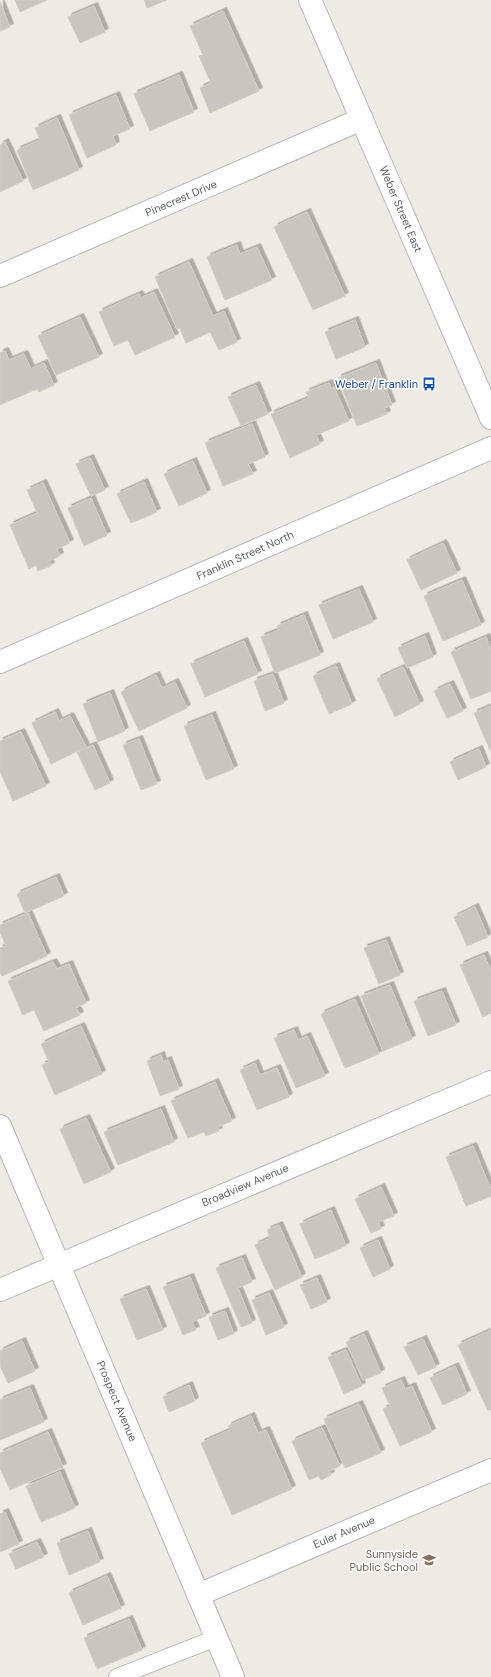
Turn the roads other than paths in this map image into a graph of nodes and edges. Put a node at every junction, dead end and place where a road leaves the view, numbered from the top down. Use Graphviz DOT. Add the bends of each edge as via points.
graph roads {
  1 [pos="310,0"];
  2 [pos="362,119"];
  3 [pos="0,276"];
  4 [pos="491,418"];
  5 [pos="491,448"];
  6 [pos="0,662"];
  7 [pos="491,1082"];
  8 [pos="0,1126"];
  9 [pos="60,1264"];
  10 [pos="0,1290"];
  11 [pos="491,1470"];
  12 [pos="198,1595"];
  13 [pos="216,1638"];
  14 [pos="118,1677"];
  15 [pos="233,1677"];
  1 -- 2 [label="street, Weber Street East"];
  2 -- 3 [label="street, Pinecrest Drive"];
  2 -- 4 [label="street, Weber Street East"];
  5 -- 6 [label="street, Franklin Street North"];
  7 -- 9 [label="street, Broadview Avenue"];
  8 -- 9 [label="street, Prospect Avenue"];
  9 -- 10 [label="street, Broadview Avenue"];
  9 -- 12 [label="street, Prospect Avenue"];
  11 -- 12 [label="street, Euler Avenue"];
  12 -- 13 [label="street, Prospect Avenue"];
  13 -- 14 [label="lane"];
  13 -- 15 [label="street, Prospect Avenue"];
}
